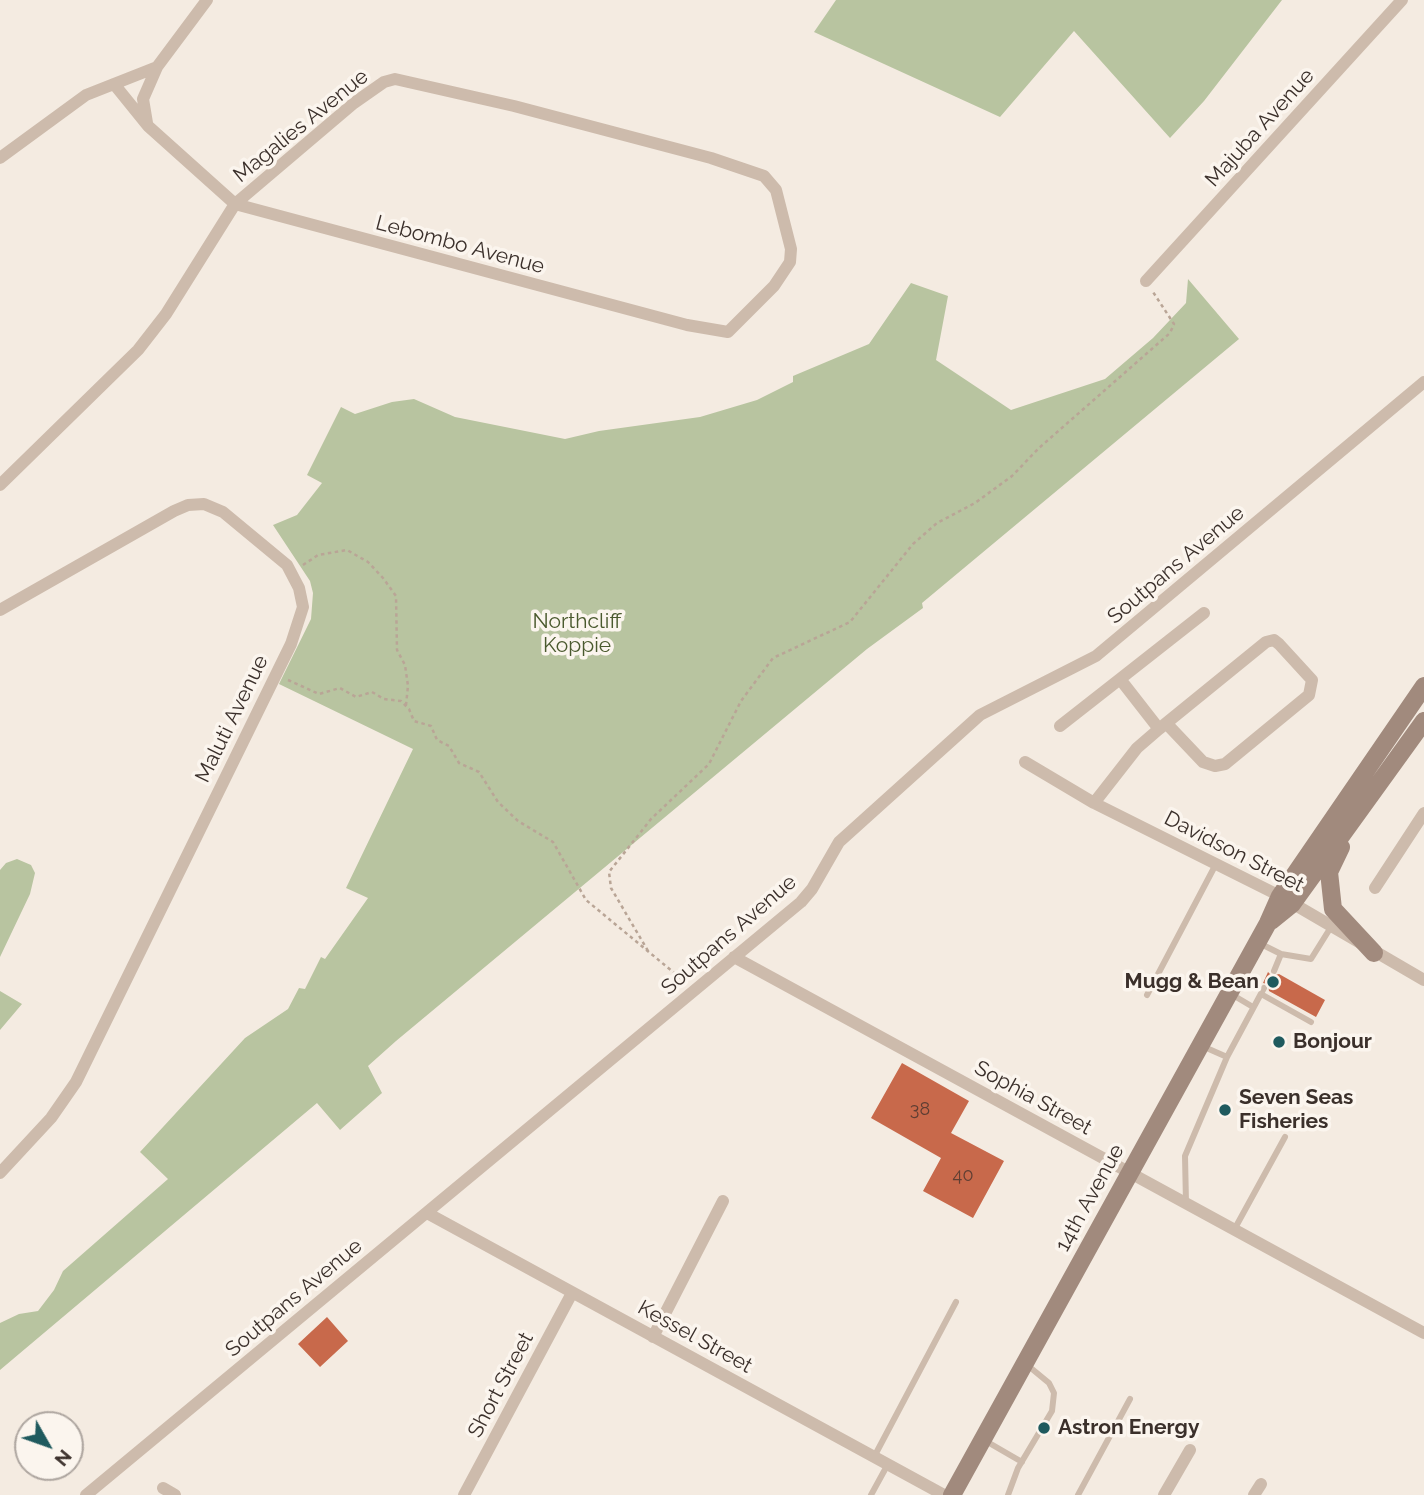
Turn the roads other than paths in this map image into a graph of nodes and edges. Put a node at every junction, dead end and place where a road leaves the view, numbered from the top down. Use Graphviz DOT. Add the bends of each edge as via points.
graph roads {
  1 [pos="207,0"];
  2 [pos="1402,0"];
  3 [pos="157,67"];
  4 [pos="114,84"];
  5 [pos="148,126"];
  6 [pos="0,158"];
  7 [pos="235,204"];
  8 [pos="788,239"];
  9 [pos="1146,281"];
  10 [pos="1424,382"];
  11 [pos="0,485"];
  12 [pos="0,610"];
  13 [pos="1204,612"];
  14 [pos="1120,679"];
  15 [pos="1424,686"];
  16 [pos="1424,721"];
  17 [pos="1060,726"];
  18 [pos="1163,726"];
  19 [pos="1025,762"];
  20 [pos="1094,803"];
  21 [pos="1358,808"];
  22 [pos="1424,813"];
  23 [pos="1216,864"];
  24 [pos="1375,888"];
  25 [pos="1286,900"];
  26 [pos="1331,927"];
  27 [pos="1257,942"];
  28 [pos="1374,953"];
  29 [pos="1281,954"];
  30 [pos="734,957"];
  31 [pos="1274,971"];
  32 [pos="1424,980"];
  33 [pos="1229,993"];
  34 [pos="1147,995"];
  35 [pos="1253,1007"];
  36 [pos="1311,1022"];
  37 [pos="1201,1045"];
  38 [pos="1227,1057"];
  39 [pos="1285,1137"];
  40 [pos="0,1173"];
  41 [pos="1129,1173"];
  42 [pos="723,1200"];
  43 [pos="1186,1203"];
  44 [pos="427,1213"];
  45 [pos="1234,1230"];
  46 [pos="572,1293"];
  47 [pos="956,1302"];
  48 [pos="1424,1333"];
  49 [pos="653,1337"];
  50 [pos="1024,1363"];
  51 [pos="1130,1399"];
  52 [pos="982,1439"];
  53 [pos="1190,1450"];
  54 [pos="874,1457"];
  55 [pos="1022,1462"];
  56 [pos="888,1464"];
  57 [pos="163,1488"];
  58 [pos="86,1495"];
  59 [pos="174,1495"];
  60 [pos="464,1495"];
  61 [pos="871,1495"];
  62 [pos="944,1495"];
  63 [pos="952,1495"];
  64 [pos="1008,1495"];
  65 [pos="1078,1495"];
  66 [pos="1164,1495"];
  1 -- 3 [label="street"];
  2 -- 9 [label="street, Majuba Avenue"];
  3 -- 4 [label="street"];
  3 -- 5 [label="street" via="144,99"];
  4 -- 5 [label="street, Lebombo Avenue"];
  4 -- 6 [label="street" via="86,95"];
  5 -- 7 [label="street, Lebombo Avenue"];
  7 -- 8 [label="street, Lebombo Avenue" via="718,332 728,332 741,322 783,276 790,262"];
  7 -- 8 [label="street, Magalies Avenue" via="354,103 395,79 514,106 750,171 773,184"];
  7 -- 11 [label="street, Magalies Avenue" via="138,350"];
  10 -- 30 [label="street, Soutpans Avenue" via="1097,656 992,707 970,723 839,842 806,897"];
  12 -- 40 [label="street, Maluti Avenue" via="188,505 223,512 290,570 302,600 302,616 276,674 76,1082 51,1118"];
  13 -- 14 [label="street"];
  14 -- 17 [label="street"];
  14 -- 18 [label="street"];
  15 -- 25 [label="main road, 14th Avenue"];
  16 -- 21 [label="main road, 14th Avenue"];
  18 -- 18 [label="street" via="1270,640 1312,680 1309,695 1225,764 1208,765"];
  18 -- 20 [label="street" via="1137,748"];
  19 -- 20 [label="street, Davidson Street"];
  20 -- 23 [label="street, Davidson Street"];
  21 -- 25 [label="main road, 14th Avenue"];
  21 -- 28 [label="main road" via="1328,884 1333,909"];
  22 -- 24 [label="street"];
  23 -- 25 [label="street, Davidson Street"];
  23 -- 34 [label="lane"];
  25 -- 26 [label="street, Davidson Street"];
  25 -- 27 [label="main road, 14th Avenue"];
  26 -- 28 [label="street, Davidson Street"];
  26 -- 29 [label="lane" via="1312,958"];
  27 -- 29 [label="lane"];
  27 -- 33 [label="main road, 14th Avenue"];
  28 -- 32 [label="street, Davidson Street"];
  29 -- 31 [label="lane"];
  30 -- 41 [label="street, Sophia Street"];
  30 -- 44 [label="street, Soutpans Avenue"];
  33 -- 35 [label="lane"];
  33 -- 37 [label="main road, 14th Avenue"];
  35 -- 36 [label="lane" via="1263,991"];
  35 -- 38 [label="lane"];
  37 -- 38 [label="lane"];
  37 -- 41 [label="main road, 14th Avenue"];
  38 -- 43 [label="lane" via="1185,1156"];
  39 -- 45 [label="lane"];
  41 -- 43 [label="street, Sophia Street"];
  41 -- 50 [label="main road, 14th Avenue"];
  42 -- 49 [label="street"];
  43 -- 45 [label="street, Sophia Street"];
  44 -- 46 [label="street, Kessel Street"];
  44 -- 58 [label="street, Soutpans Avenue"];
  45 -- 48 [label="street, Sophia Street"];
  46 -- 49 [label="street, Kessel Street"];
  46 -- 60 [label="street, Short Street"];
  47 -- 54 [label="lane"];
  49 -- 54 [label="street, Kessel Street"];
  50 -- 52 [label="main road, 14th Avenue"];
  50 -- 55 [label="lane" via="1049,1382 1054,1393 1052,1411"];
  51 -- 65 [label="lane"];
  52 -- 55 [label="lane"];
  52 -- 63 [label="main road, 14th Avenue"];
  53 -- 66 [label="street"];
  54 -- 56 [label="street, Kessel Street"];
  55 -- 64 [label="lane"];
  56 -- 61 [label="lane"];
  56 -- 62 [label="street, Kessel Street"];
  57 -- 59 [label="street"];
}
